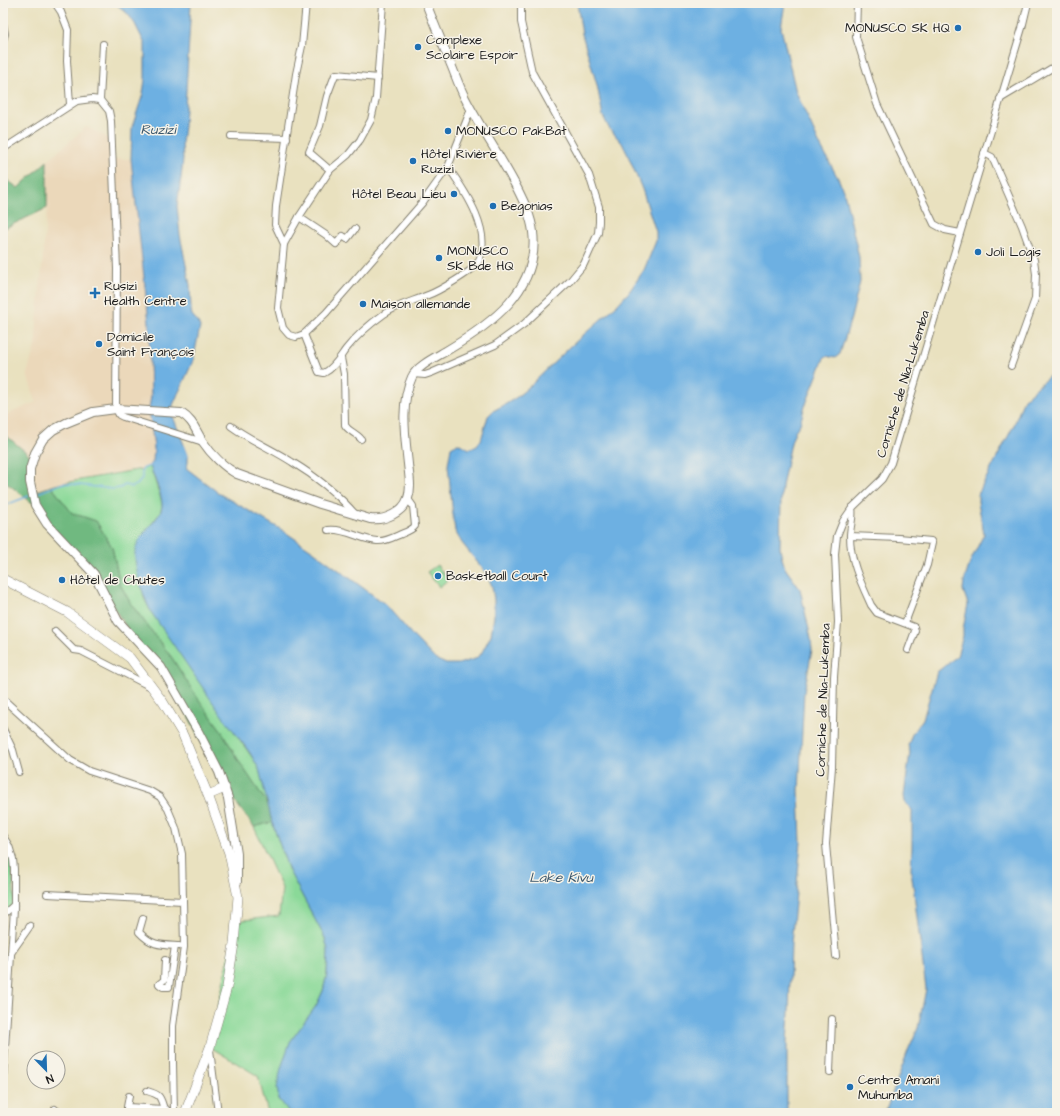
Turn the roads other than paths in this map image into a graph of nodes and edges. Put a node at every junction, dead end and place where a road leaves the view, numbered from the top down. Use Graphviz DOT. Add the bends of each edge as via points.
graph roads {
  1 [pos="54,3"];
  2 [pos="306,3"];
  3 [pos="383,3"];
  4 [pos="426,3"];
  5 [pos="521,3"];
  6 [pos="857,3"];
  7 [pos="1028,3"];
  8 [pos="3,24"];
  9 [pos="3,40"];
  10 [pos="103,44"];
  11 [pos="1057,65"];
  12 [pos="378,78"];
  13 [pos="1000,99"];
  14 [pos="100,100"];
  15 [pos="70,104"];
  16 [pos="471,109"];
  17 [pos="231,136"];
  18 [pos="287,138"];
  19 [pos="3,149"];
  20 [pos="984,152"];
  21 [pos="448,167"];
  22 [pos="330,170"];
  23 [pos="299,216"];
  24 [pos="355,229"];
  25 [pos="960,233"];
  26 [pos="284,244"];
  27 [pos="304,334"];
  28 [pos="341,358"];
  29 [pos="1011,366"];
  30 [pos="413,374"];
  31 [pos="116,409"];
  32 [pos="231,426"];
  33 [pos="361,439"];
  34 [pos="203,442"];
  35 [pos="408,499"];
  36 [pos="852,508"];
  37 [pos="356,515"];
  38 [pos="328,530"];
  39 [pos="850,536"];
  40 [pos="3,579"];
  41 [pos="905,623"];
  42 [pos="55,631"];
  43 [pos="908,650"];
  44 [pos="152,687"];
  45 [pos="3,699"];
  46 [pos="3,729"];
  47 [pos="19,772"];
  48 [pos="225,788"];
  49 [pos="208,796"];
  50 [pos="3,836"];
  51 [pos="47,894"];
  52 [pos="238,897"];
  53 [pos="183,901"];
  54 [pos="14,905"];
  55 [pos="3,915"];
  56 [pos="143,918"];
  57 [pos="30,926"];
  58 [pos="175,946"];
  59 [pos="184,947"];
  60 [pos="11,953"];
  61 [pos="836,956"];
  62 [pos="164,960"];
  63 [pos="832,1019"];
  64 [pos="210,1046"];
  65 [pos="830,1072"];
  66 [pos="3,1079"];
  67 [pos="147,1091"];
  68 [pos="129,1096"];
  69 [pos="164,1109"];
  70 [pos="173,1111"];
  71 [pos="184,1113"];
  72 [pos="218,1113"];
  1 -- 15 [label="street" via="61,12 68,30"];
  2 -- 18 [label="street" via="302,46"];
  3 -- 12 [label="street"];
  4 -- 16 [label="main road"];
  5 -- 30 [label="street" via="520,22 532,72 589,175 599,207 598,234 584,264 570,281 524,324 481,352 425,375"];
  6 -- 25 [label="street" via="856,37 877,104 934,224 945,230"];
  7 -- 13 [label="street, Corniche de Nia-Lukemba"];
  8 -- 9 [label="street"];
  10 -- 14 [label="street"];
  11 -- 13 [label="street"];
  12 -- 22 [label="street" via="375,105 367,128 348,155"];
  12 -- 22 [label="street" via="335,75 320,126 309,152"];
  13 -- 20 [label="street, Corniche de Nia-Lukemba"];
  14 -- 15 [label="street" via="77,100"];
  14 -- 31 [label="street" via="109,110 111,121 117,269"];
  15 -- 19 [label="street"];
  16 -- 21 [label="street"];
  16 -- 30 [label="main road" via="524,201 533,232 532,256 522,285 504,309 473,334 427,362"];
  17 -- 18 [label="street"];
  18 -- 26 [label="street" via="275,225"];
  20 -- 25 [label="street, Corniche de Nia-Lukemba"];
  20 -- 29 [label="street" via="992,157 1019,219 1034,260 1036,274 1035,299"];
  21 -- 27 [label="street" via="423,202 380,253"];
  21 -- 28 [label="street" via="479,221 483,241 476,264 469,271 430,294 386,313 360,334"];
  22 -- 23 [label="street"];
  23 -- 24 [label="street" via="336,244 343,236 347,239"];
  23 -- 26 [label="street"];
  25 -- 36 [label="street, Corniche de Nia-Lukemba" via="891,463 878,483"];
  26 -- 27 [label="street" via="278,308 280,319 288,336"];
  27 -- 28 [label="street" via="319,372 323,374"];
  28 -- 33 [label="street" via="344,374 345,425"];
  30 -- 35 [label="main road" via="406,401 405,437 410,489"];
  31 -- 34 [label="street" via="119,414 130,420"];
  31 -- 34 [label="main road" via="181,412 189,419"];
  31 -- 48 [label="main road" via="78,417 53,430 43,439 30,469 35,505 47,524 94,574 118,621 161,667 199,733"];
  32 -- 37 [label="street" via="308,473 345,502"];
  34 -- 37 [label="main road" via="228,469 237,474"];
  35 -- 37 [label="main road" via="399,510 385,518 377,520"];
  35 -- 38 [label="street" via="413,506 415,526 399,535 376,541"];
  36 -- 39 [label="street"];
  36 -- 61 [label="street, Corniche de Nia-Lukemba" via="837,536 835,554 838,622 826,844"];
  39 -- 41 [label="street" via="855,567 870,605 877,612"];
  39 -- 41 [label="street" via="931,541 927,565"];
  40 -- 44 [label="highway" via="67,612 130,658"];
  41 -- 43 [label="street" via="912,625 915,631"];
  42 -- 44 [label="street" via="74,650 81,651"];
  44 -- 49 [label="highway" via="183,735"];
  45 -- 53 [label="street" via="70,760 89,771 150,791 160,798 176,828 182,854"];
  46 -- 47 [label="street" via="13,750"];
  48 -- 49 [label="highway"];
  48 -- 52 [label="main road" via="237,854"];
  49 -- 52 [label="highway" via="229,853"];
  50 -- 54 [label="street" via="13,859"];
  51 -- 53 [label="street"];
  52 -- 64 [label="highway" via="227,987"];
  53 -- 59 [label="street"];
  54 -- 55 [label="street"];
  54 -- 60 [label="street"];
  56 -- 58 [label="street" via="139,932 146,941"];
  57 -- 60 [label="street"];
  58 -- 59 [label="street"];
  58 -- 62 [label="street" via="169,987 162,987 159,984 164,980"];
  59 -- 70 [label="street" via="174,1026"];
  60 -- 66 [label="street"];
  63 -- 65 [label="street"];
  64 -- 71 [label="highway"];
  64 -- 72 [label="street"];
  67 -- 69 [label="street" via="157,1093 162,1099"];
  68 -- 69 [label="street" via="127,1107"];
  69 -- 70 [label="street"];
}
